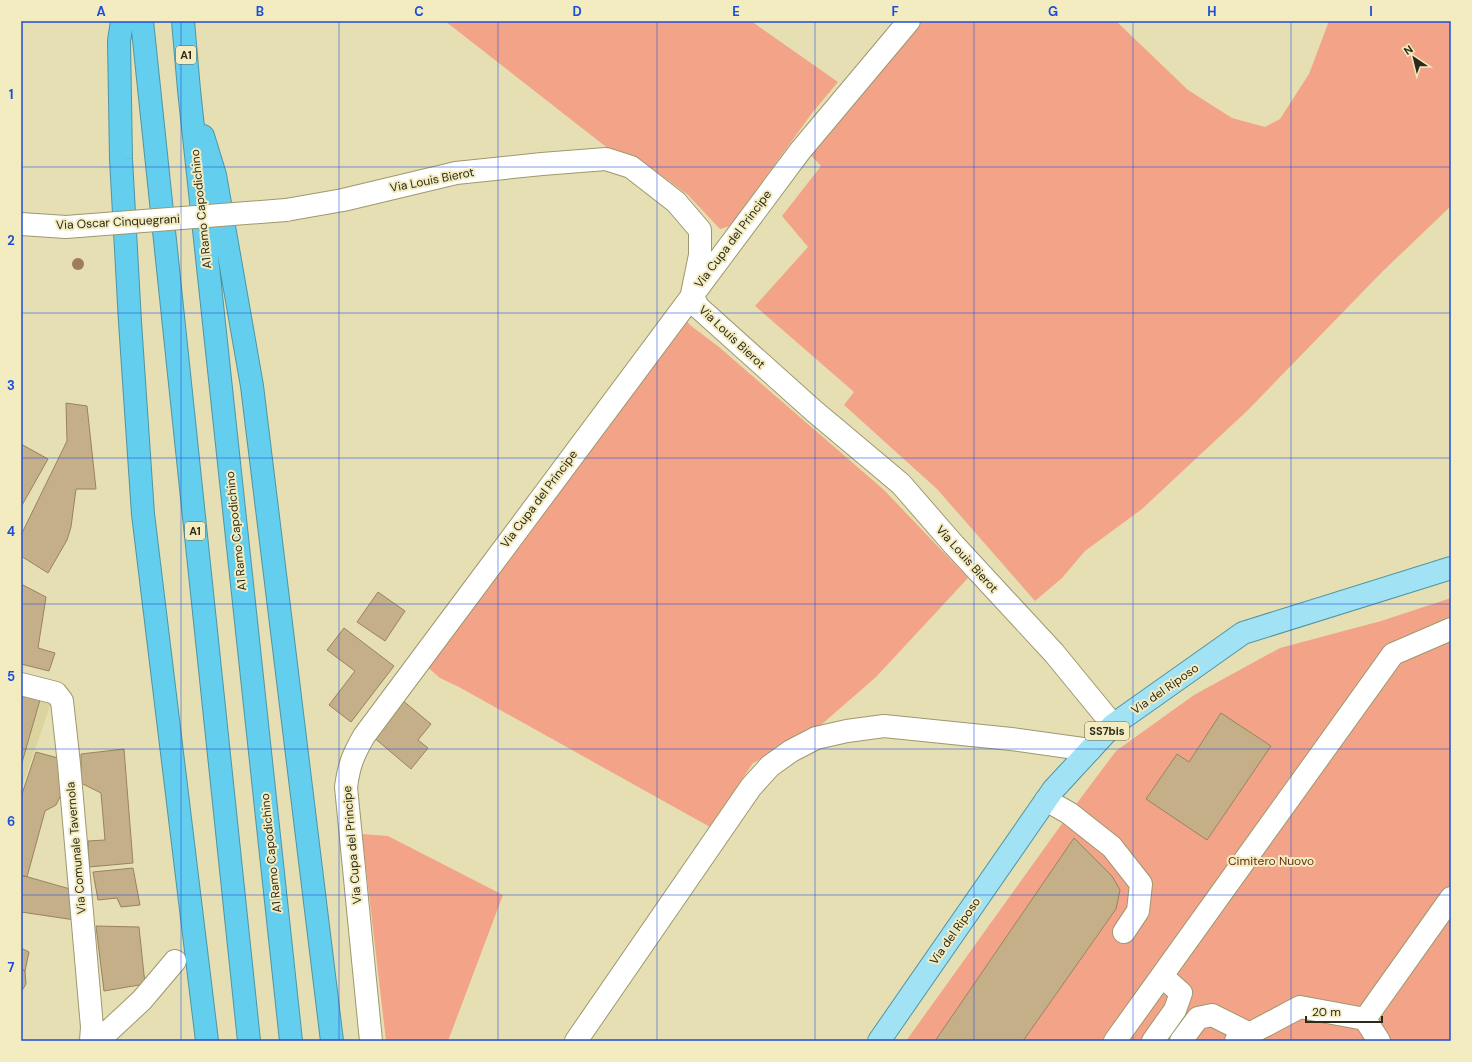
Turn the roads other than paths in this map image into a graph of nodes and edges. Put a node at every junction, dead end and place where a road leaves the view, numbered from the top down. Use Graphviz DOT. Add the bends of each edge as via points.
graph roads {
  1 [pos="122,21"];
  2 [pos="142,21"];
  3 [pos="184,21"];
  4 [pos="909,21"];
  5 [pos="189,90"];
  6 [pos="286,210"];
  7 [pos="21,224"];
  8 [pos="692,294"];
  9 [pos="1451,568"];
  10 [pos="1451,629"];
  11 [pos="21,684"];
  12 [pos="1113,725"];
  13 [pos="1090,750"];
  14 [pos="1046,800"];
  15 [pos="1451,898"];
  16 [pos="1124,932"];
  17 [pos="176,961"];
  18 [pos="1162,976"];
  19 [pos="1365,1019"];
  20 [pos="1243,1037"];
  21 [pos="91,1041"];
  22 [pos="98,1041"];
  23 [pos="207,1041"];
  24 [pos="249,1041"];
  25 [pos="291,1041"];
  26 [pos="332,1041"];
  27 [pos="371,1041"];
  28 [pos="576,1041"];
  29 [pos="879,1041"];
  30 [pos="1115,1041"];
  31 [pos="1153,1041"];
  32 [pos="1181,1041"];
  33 [pos="1379,1041"];
  1 -- 23 [label="highway" via="119,41 121,159 143,514"];
  2 -- 24 [label="highway, A1"];
  3 -- 5 [label="highway, A1 Ramo Capodichino / A1"];
  4 -- 8 [label="street, Via Cupa del Principe" via="800,151"];
  5 -- 25 [label="highway, A1 Ramo Capodichino / A1"];
  5 -- 26 [label="highway" via="215,175 252,386"];
  6 -- 7 [label="street, Via Oscar Cinquegrani, bridge" via="66,227"];
  6 -- 8 [label="street, Via Louis Bierot" via="343,200 456,173 606,159 631,166 676,202 700,230 700,255"];
  8 -- 12 [label="street, Via Louis Bierot" via="698,307 900,484 1054,653"];
  8 -- 27 [label="street, Via Cupa del Principe" via="353,754 346,787"];
  9 -- 12 [label="main road, Via del Riposo / SS7bis" via="1243,633"];
  10 -- 18 [label="street" via="1393,654"];
  11 -- 21 [label="street, Via Comunale Tavernola" via="56,693 62,701 92,1027"];
  12 -- 13 [label="main road, Via del Riposo / SS7bis"];
  13 -- 14 [label="main road, Via del Riposo / SS7bis"];
  13 -- 28 [label="street" via="884,726 816,738 791,751 770,766 751,787"];
  14 -- 16 [label="street" via="1069,813 1112,847 1141,884 1138,911"];
  14 -- 29 [label="main road, Via del Riposo / SS7bis"];
  15 -- 19 [label="street"];
  17 -- 22 [label="street" via="142,1000"];
  18 -- 30 [label="street"];
  18 -- 31 [label="street" via="1181,993 1175,1010"];
  19 -- 20 [label="street" via="1300,1007"];
  19 -- 33 [label="street"];
  20 -- 32 [label="street" via="1212,1015 1198,1018"];
}
